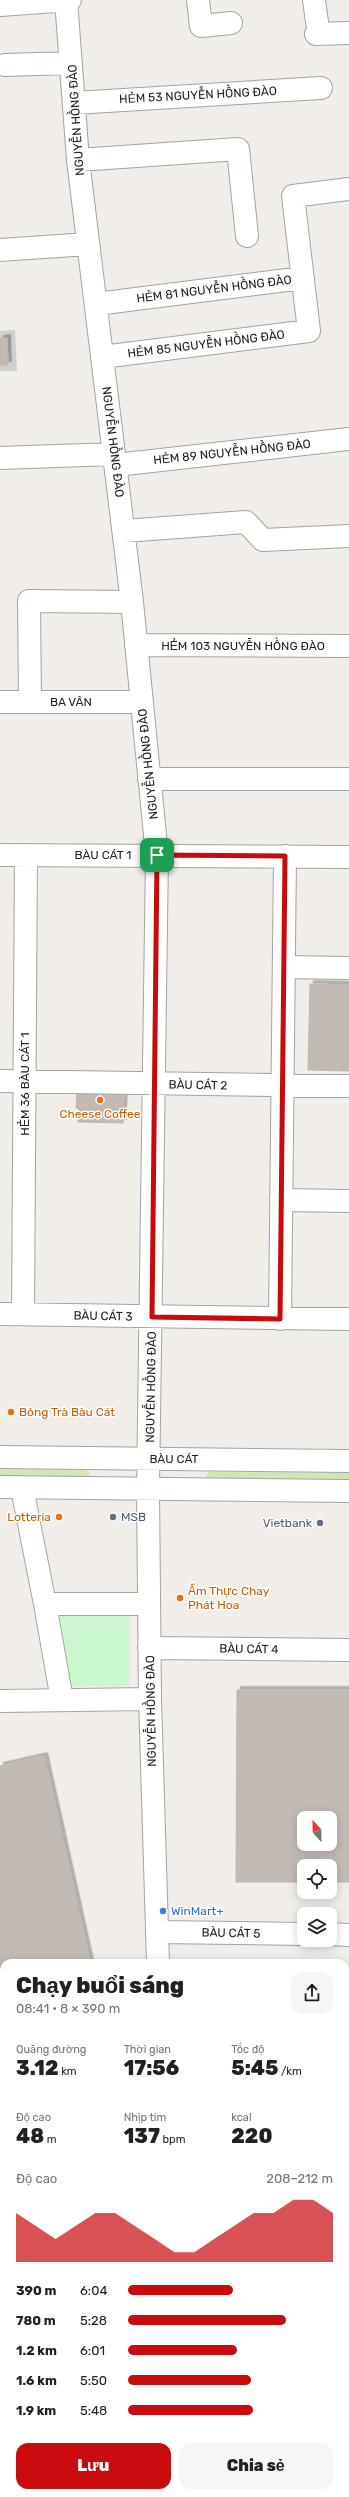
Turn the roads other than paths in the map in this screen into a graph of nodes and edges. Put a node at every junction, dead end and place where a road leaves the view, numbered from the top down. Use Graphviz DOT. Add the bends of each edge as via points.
graph roads {
  1 [pos="67,0"];
  2 [pos="198,0"];
  3 [pos="314,0"];
  4 [pos="0,5"];
  5 [pos="231,23"];
  6 [pos="349,33"];
  7 [pos="71,63"];
  8 [pos="5,65"];
  9 [pos="321,88"];
  10 [pos="74,103"];
  11 [pos="78,160"];
  12 [pos="349,189"];
  13 [pos="247,236"];
  14 [pos="88,244"];
  15 [pos="0,250"];
  16 [pos="303,278"];
  17 [pos="96,304"];
  18 [pos="309,331"];
  19 [pos="102,357"];
  20 [pos="349,439"];
  21 [pos="0,458"];
  22 [pos="115,459"];
  23 [pos="124,531"];
  24 [pos="349,536"];
  25 [pos="132,602"];
  26 [pos="136,645"];
  27 [pos="349,646"];
  28 [pos="0,702"];
  29 [pos="30,702"];
  30 [pos="142,702"];
  31 [pos="149,779"];
  32 [pos="349,779"];
  33 [pos="0,854"];
  34 [pos="26,855"];
  35 [pos="157,855"];
  36 [pos="285,856"];
  37 [pos="349,857"];
  38 [pos="284,967"];
  39 [pos="349,968"];
  40 [pos="0,1081"];
  41 [pos="25,1082"];
  42 [pos="154,1084"];
  43 [pos="283,1085"];
  44 [pos="349,1086"];
  45 [pos="281,1200"];
  46 [pos="349,1202"];
  47 [pos="0,1314"];
  48 [pos="23,1314"];
  49 [pos="152,1317"];
  50 [pos="280,1319"];
  51 [pos="349,1319"];
  52 [pos="0,1457"];
  53 [pos="149,1459"];
  54 [pos="349,1461"];
  55 [pos="0,1487"];
  56 [pos="22,1488"];
  57 [pos="148,1489"];
  58 [pos="349,1491"];
  59 [pos="45,1604"];
  60 [pos="149,1604"];
  61 [pos="149,1648"];
  62 [pos="349,1650"];
  63 [pos="150,1699"];
  64 [pos="62,1700"];
  65 [pos="0,1701"];
  66 [pos="157,1932"];
  67 [pos="297,1934"];
  68 [pos="337,1934"];
  69 [pos="349,1935"];
  70 [pos="158,1959"];
  1 -- 4 [label="street"];
  1 -- 7 [label="street, NGUYỄN HỒNG ĐÀO"];
  2 -- 5 [label="street" via="201,26"];
  3 -- 6 [label="street" via="316,28"];
  7 -- 8 [label="street"];
  7 -- 10 [label="street, NGUYỄN HỒNG ĐÀO"];
  9 -- 10 [label="street, HẺM 53 NGUYỄN HỒNG ĐÀO"];
  10 -- 11 [label="street, NGUYỄN HỒNG ĐÀO"];
  11 -- 13 [label="street" via="238,149"];
  11 -- 14 [label="street, NGUYỄN HỒNG ĐÀO"];
  12 -- 16 [label="street" via="293,196"];
  14 -- 15 [label="street"];
  14 -- 17 [label="street, NGUYỄN HỒNG ĐÀO"];
  16 -- 17 [label="street, HẺM 81 NGUYỄN HỒNG ĐÀO"];
  16 -- 18 [label="street, HẺM 81 NGUYỄN HỒNG ĐÀO"];
  17 -- 19 [label="street, NGUYỄN HỒNG ĐÀO"];
  18 -- 19 [label="street, HẺM 85 NGUYỄN HỒNG ĐÀO"];
  19 -- 22 [label="street, NGUYỄN HỒNG ĐÀO"];
  20 -- 22 [label="street, HẺM 89 NGUYỄN HỒNG ĐÀO"];
  21 -- 22 [label="street, HẺM 89 NGUYỄN HỒNG ĐÀO"];
  22 -- 23 [label="street, NGUYỄN HỒNG ĐÀO"];
  23 -- 24 [label="street" via="246,522 263,540"];
  23 -- 25 [label="street, NGUYỄN HỒNG ĐÀO"];
  25 -- 26 [label="street, NGUYỄN HỒNG ĐÀO"];
  25 -- 29 [label="street" via="29,601"];
  26 -- 27 [label="street, HẺM 103 NGUYỄN HỒNG ĐÀO"];
  26 -- 30 [label="street, NGUYỄN HỒNG ĐÀO"];
  28 -- 29 [label="street, BA VÂN"];
  29 -- 30 [label="street, BA VÂN"];
  30 -- 31 [label="street, NGUYỄN HỒNG ĐÀO"];
  31 -- 32 [label="street"];
  31 -- 35 [label="street, NGUYỄN HỒNG ĐÀO"];
  33 -- 34 [label="street, BÀU CÁT 1"];
  34 -- 35 [label="street, BÀU CÁT 1"];
  34 -- 41 [label="street, HẺM 36 BÀU CÁT 1"];
  35 -- 36 [label="street, BÀU CÁT 1"];
  35 -- 42 [label="street, NGUYỄN HỒNG ĐÀO"];
  36 -- 37 [label="street, BÀU CÁT 1"];
  36 -- 38 [label="street"];
  38 -- 39 [label="street"];
  38 -- 43 [label="street"];
  40 -- 41 [label="street, BÀU CÁT 2"];
  41 -- 42 [label="street, BÀU CÁT 2"];
  41 -- 48 [label="street, HẺM 36 BÀU CÁT 1"];
  42 -- 43 [label="street, BÀU CÁT 2"];
  42 -- 49 [label="street, NGUYỄN HỒNG ĐÀO"];
  43 -- 44 [label="street, BÀU CÁT 2"];
  43 -- 45 [label="street"];
  45 -- 46 [label="street"];
  45 -- 50 [label="street"];
  47 -- 48 [label="street, BÀU CÁT 3"];
  48 -- 49 [label="street, BÀU CÁT 3"];
  49 -- 50 [label="street, BÀU CÁT 3"];
  49 -- 53 [label="street, NGUYỄN HỒNG ĐÀO"];
  50 -- 51 [label="street, BÀU CÁT 3"];
  52 -- 53 [label="street, BÀU CÁT"];
  53 -- 54 [label="street, BÀU CÁT"];
  53 -- 57 [label="street, NGUYỄN HỒNG ĐÀO"];
  55 -- 56 [label="street"];
  56 -- 57 [label="street"];
  56 -- 59 [label="street"];
  57 -- 58 [label="street"];
  57 -- 60 [label="street, NGUYỄN HỒNG ĐÀO"];
  59 -- 60 [label="street"];
  59 -- 64 [label="street"];
  60 -- 61 [label="street, NGUYỄN HỒNG ĐÀO"];
  61 -- 62 [label="street, BÀU CÁT 4"];
  61 -- 63 [label="street, NGUYỄN HỒNG ĐÀO"];
  63 -- 64 [label="street"];
  63 -- 66 [label="street, NGUYỄN HỒNG ĐÀO"];
  64 -- 65 [label="street"];
  66 -- 67 [label="street, BÀU CÁT 5"];
  66 -- 70 [label="street, NGUYỄN HỒNG ĐÀO"];
  68 -- 69 [label="street"];
}
